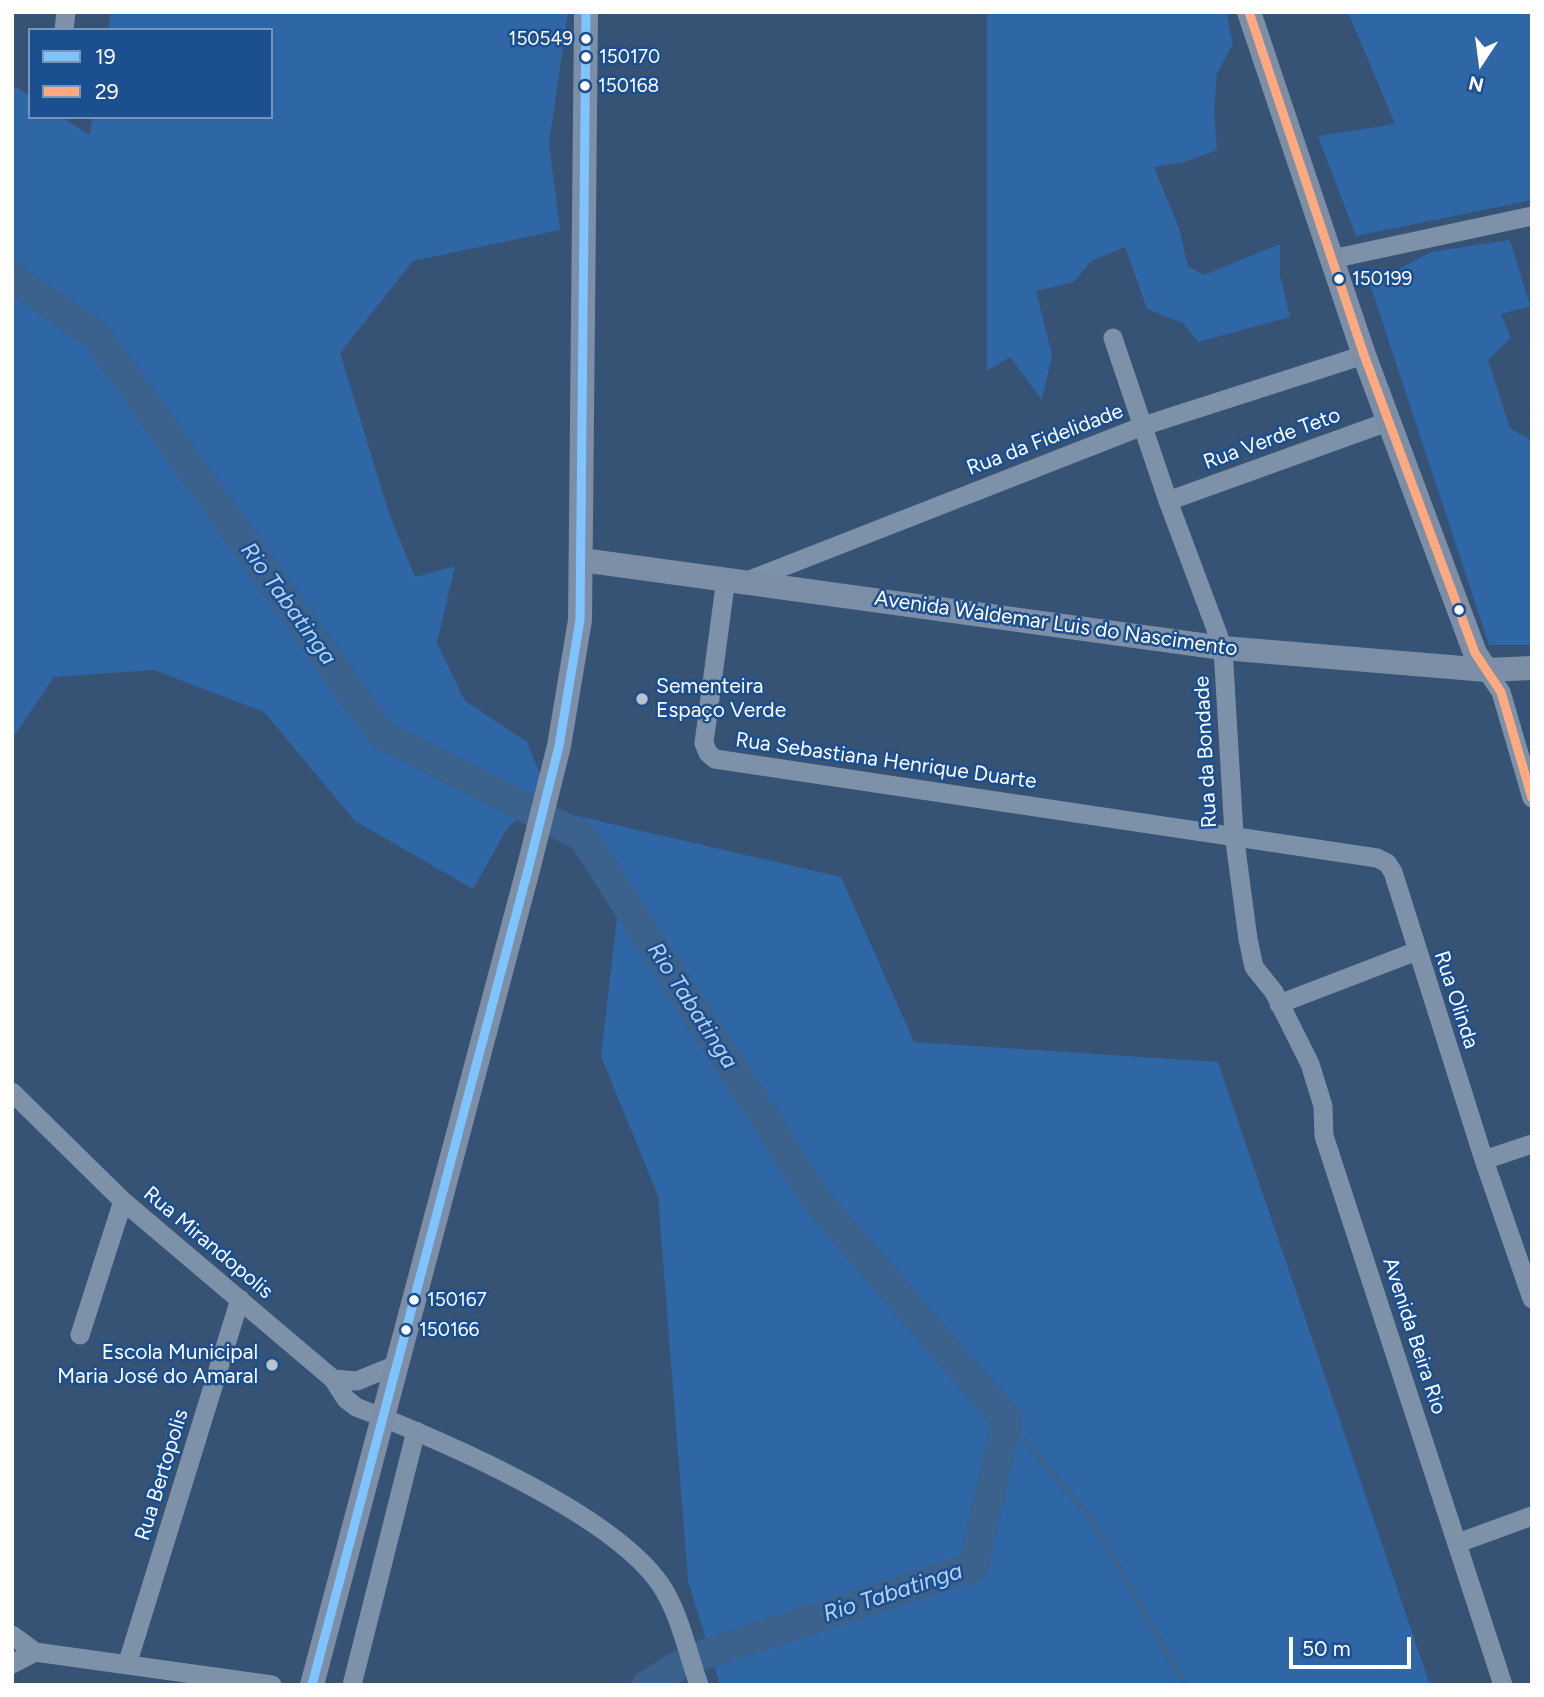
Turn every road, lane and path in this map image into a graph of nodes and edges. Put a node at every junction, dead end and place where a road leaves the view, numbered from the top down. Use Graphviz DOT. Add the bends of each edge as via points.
graph roads {
  1 [pos="586,12"];
  2 [pos="1249,12"];
  3 [pos="1532,216"];
  4 [pos="1332,259"];
  5 [pos="1113,338"];
  6 [pos="1364,355"];
  7 [pos="1391,421"];
  8 [pos="1143,426"];
  9 [pos="1168,501"];
  10 [pos="582,560"];
  11 [pos="737,579"];
  12 [pos="1223,648"];
  13 [pos="1532,668"];
  14 [pos="1486,670"];
  15 [pos="1532,798"];
  16 [pos="1234,834"];
  17 [pos="1417,951"];
  18 [pos="1279,1004"];
  19 [pos="12,1093"];
  20 [pos="1532,1144"];
  21 [pos="1484,1160"];
  22 [pos="123,1202"];
  23 [pos="240,1299"];
  24 [pos="1532,1299"];
  25 [pos="80,1335"];
  26 [pos="396,1365"];
  27 [pos="333,1379"];
  28 [pos="382,1418"];
  29 [pos="415,1432"];
  30 [pos="1532,1516"];
  31 [pos="1458,1543"];
  32 [pos="12,1635"];
  33 [pos="35,1653"];
  34 [pos="12,1664"];
  35 [pos="127,1665"];
  36 [pos="697,1677"];
  37 [pos="272,1685"];
  38 [pos="312,1685"];
  39 [pos="352,1685"];
  40 [pos="1503,1685"];
  1 -- 10 [label="main road"];
  2 -- 4 [label="main road"];
  3 -- 4 [label="street"];
  4 -- 6 [label="main road"];
  5 -- 8 [label="street, Rua da Bondade"];
  6 -- 7 [label="main road"];
  6 -- 8 [label="street, Rua da Fidelidade"];
  7 -- 9 [label="street, Rua Verde Teto"];
  7 -- 14 [label="main road" via="1475,653"];
  8 -- 9 [label="street, Rua da Bondade"];
  8 -- 11 [label="street, Rua da Fidelidade"];
  9 -- 12 [label="street, Rua da Bondade"];
  10 -- 11 [label="main road, Avenida Waldemar Luis do Nascimento"];
  10 -- 26 [label="main road" via="573,670 547,791"];
  11 -- 12 [label="main road, Avenida Waldemar Luis do Nascimento"];
  11 -- 16 [label="street, Rua Sebastiana Henrique Duarte" via="704,743 715,759"];
  12 -- 14 [label="main road, Avenida Waldemar Luis do Nascimento"];
  12 -- 16 [label="street, Rua da Bondade"];
  13 -- 14 [label="main road, Avenida Waldemar Luis do Nascimento"];
  14 -- 15 [label="street" via="1501,692"];
  16 -- 17 [label="street, Rua Olinda" via="1387,863"];
  16 -- 18 [label="street, Rua da Bondade" via="1254,967"];
  17 -- 18 [label="street"];
  17 -- 21 [label="street, Rua Olinda"];
  18 -- 31 [label="street, Avenida Beira Rio" via="1320,1090 1324,1136"];
  19 -- 22 [label="street, Rua Mirandopolis"];
  20 -- 21 [label="street"];
  21 -- 24 [label="street, Rua Olinda"];
  22 -- 23 [label="street, Rua Mirandopolis"];
  22 -- 25 [label="street"];
  23 -- 27 [label="street, Rua Mirandopolis"];
  23 -- 35 [label="street, Rua Bertopolis"];
  26 -- 27 [label="street" via="357,1381"];
  26 -- 28 [label="main road"];
  27 -- 28 [label="street, Rua Mirandopolis" via="356,1408"];
  28 -- 29 [label="street, Rua Mirandopolis"];
  28 -- 38 [label="main road"];
  29 -- 36 [label="street, Rua Mirandopolis" via="516,1478 602,1531 639,1560 663,1588"];
  29 -- 39 [label="street"];
  30 -- 31 [label="street"];
  31 -- 40 [label="street, Avenida Beira Rio"];
  32 -- 33 [label="street"];
  33 -- 34 [label="street"];
  33 -- 35 [label="street"];
  35 -- 37 [label="street"];
}
